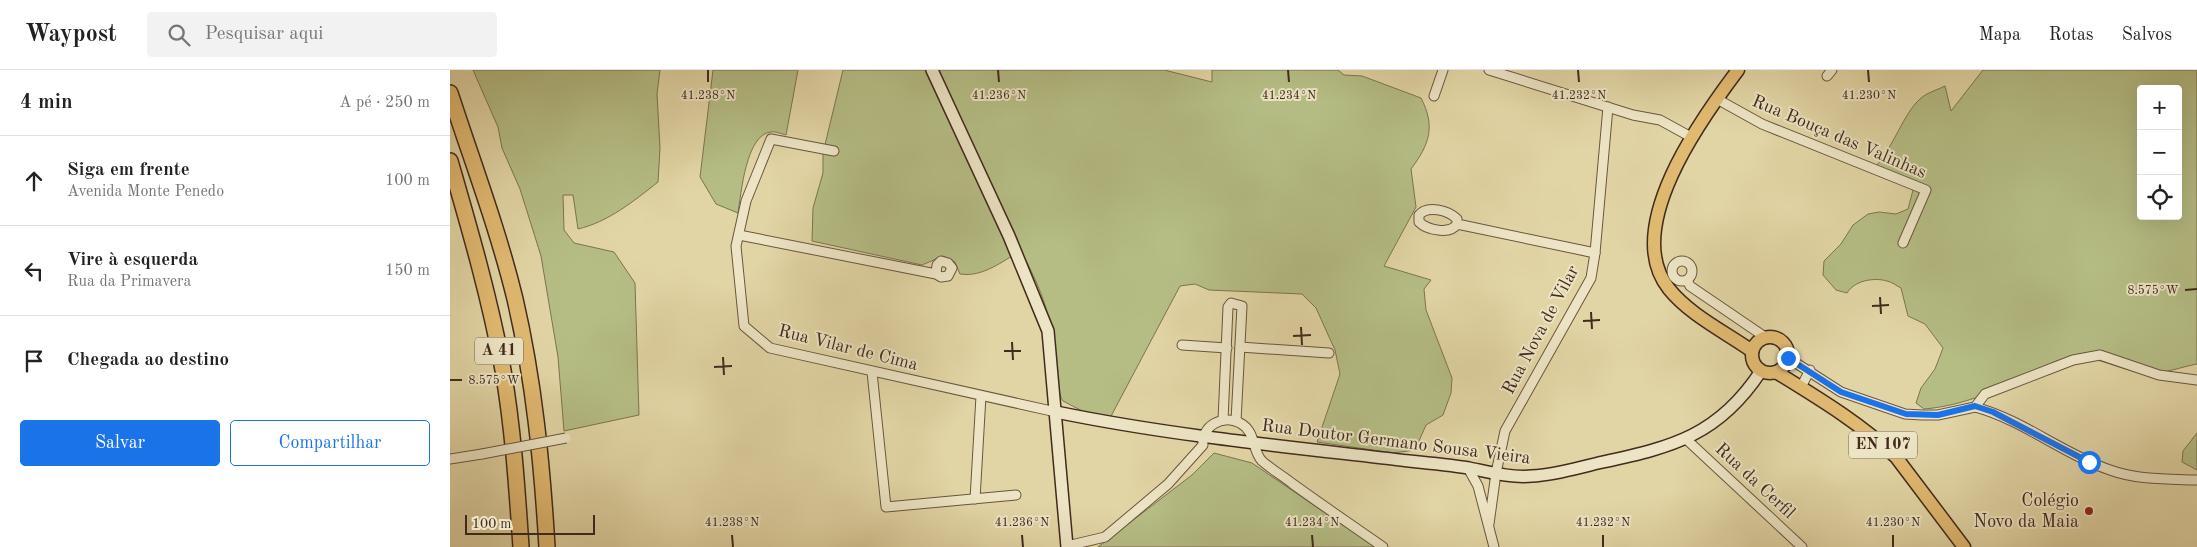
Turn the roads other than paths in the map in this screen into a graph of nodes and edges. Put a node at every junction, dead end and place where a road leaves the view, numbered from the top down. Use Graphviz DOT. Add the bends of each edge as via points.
graph roads {
  1 [pos="932,70"];
  2 [pos="1443,70"];
  3 [pos="1489,70"];
  4 [pos="1738,70"];
  5 [pos="450,93"];
  6 [pos="1434,96"];
  7 [pos="1717,99"];
  8 [pos="1608,107"];
  9 [pos="1691,137"];
  10 [pos="834,151"];
  11 [pos="450,160"];
  12 [pos="1457,224"];
  13 [pos="739,235"];
  14 [pos="1903,243"];
  15 [pos="1595,253"];
  16 [pos="936,274"];
  17 [pos="1687,280"];
  18 [pos="1764,337"];
  19 [pos="1182,345"];
  20 [pos="1240,347"];
  21 [pos="1226,348"];
  22 [pos="1752,351"];
  23 [pos="1329,352"];
  24 [pos="1788,358"];
  25 [pos="1810,370"];
  26 [pos="1761,371"];
  27 [pos="872,372"];
  28 [pos="1776,372"];
  29 [pos="2197,380"];
  30 [pos="1801,387"];
  31 [pos="980,396"];
  32 [pos="1975,406"];
  33 [pos="1056,412"];
  34 [pos="1223,420"];
  35 [pos="1236,421"];
  36 [pos="1202,436"];
  37 [pos="566,438"];
  38 [pos="1686,439"];
  39 [pos="1255,443"];
  40 [pos="450,459"];
  41 [pos="1468,468"];
  42 [pos="1496,473"];
  43 [pos="2197,480"];
  44 [pos="1016,495"];
  45 [pos="975,499"];
  46 [pos="1489,524"];
  47 [pos="1065,546"];
  48 [pos="520,547"];
  49 [pos="547,547"];
  50 [pos="1383,547"];
  51 [pos="1494,547"];
  52 [pos="1802,547"];
  53 [pos="1964,547"];
  1 -- 33 [label="street" via="1009,236 1048,331"];
  2 -- 6 [label="street"];
  3 -- 8 [label="street"];
  4 -- 7 [label="main road"];
  5 -- 49 [label="highway, A 41" via="501,248 521,328 538,429"];
  7 -- 9 [label="main road"];
  7 -- 14 [label="street, Rua Bouça das Valinhas" via="1762,124 1926,190"];
  8 -- 9 [label="street" via="1660,120"];
  8 -- 15 [label="street, Rua Nova de Vilar"];
  9 -- 22 [label="main road" via="1658,212 1654,228 1657,264 1669,289 1688,307"];
  10 -- 13 [label="street, Rua Vilar de Cima" via="771,139 746,200"];
  11 -- 48 [label="highway, A 41" via="483,280 502,368 515,463"];
  12 -- 15 [label="street"];
  13 -- 16 [label="street"];
  13 -- 27 [label="street, Rua Vilar de Cima" via="736,246 744,326 770,348"];
  15 -- 42 [label="street, Rua Nova de Vilar" via="1591,278 1505,431"];
  17 -- 18 [label="street" via="1690,286"];
  18 -- 22 [label="main road"];
  18 -- 24 [label="main road" via="1782,341"];
  19 -- 21 [label="street"];
  20 -- 21 [label="street" via="1242,306 1231,303"];
  20 -- 23 [label="street"];
  20 -- 35 [label="street"];
  21 -- 34 [label="street"];
  22 -- 26 [label="main road" via="1753,362"];
  24 -- 25 [label="street"];
  24 -- 28 [label="main road" via="1782,369"];
  25 -- 30 [label="street"];
  25 -- 32 [label="street" via="1841,392 1906,414 1938,415"];
  26 -- 28 [label="main road, EN 107"];
  26 -- 38 [label="street, Rua Doutor Germano Sousa Vieira" via="1734,405 1712,425"];
  27 -- 31 [label="street, Rua Vilar de Cima"];
  27 -- 45 [label="street" via="886,507"];
  28 -- 30 [label="main road, EN 107"];
  29 -- 32 [label="street" via="2158,375 2100,355 2073,360 1985,394"];
  30 -- 53 [label="main road, EN 107" via="1872,435 1896,457"];
  31 -- 33 [label="street, Rua Vilar de Cima"];
  31 -- 45 [label="street"];
  32 -- 43 [label="street" via="2110,470 2148,478"];
  33 -- 36 [label="street, Rua Doutor Germano Sousa Vieira"];
  33 -- 47 [label="street"];
  34 -- 35 [label="street"];
  34 -- 36 [label="street" via="1214,423"];
  35 -- 39 [label="street" via="1251,434"];
  36 -- 39 [label="street, Rua Doutor Germano Sousa Vieira"];
  36 -- 47 [label="street" via="1203,445 1168,484 1105,537"];
  37 -- 40 [label="street, bridge"];
  38 -- 42 [label="street, Rua Doutor Germano Sousa Vieira" via="1656,450 1535,476"];
  38 -- 52 [label="street, Rua da Cerfil"];
  39 -- 41 [label="street, Rua Doutor Germano Sousa Vieira"];
  39 -- 50 [label="street" via="1260,460"];
  41 -- 42 [label="street, Rua Doutor Germano Sousa Vieira"];
  41 -- 46 [label="street" via="1478,486"];
  42 -- 46 [label="street, Rua Nova de Vilar"];
  44 -- 45 [label="street"];
  46 -- 51 [label="street"];
}
